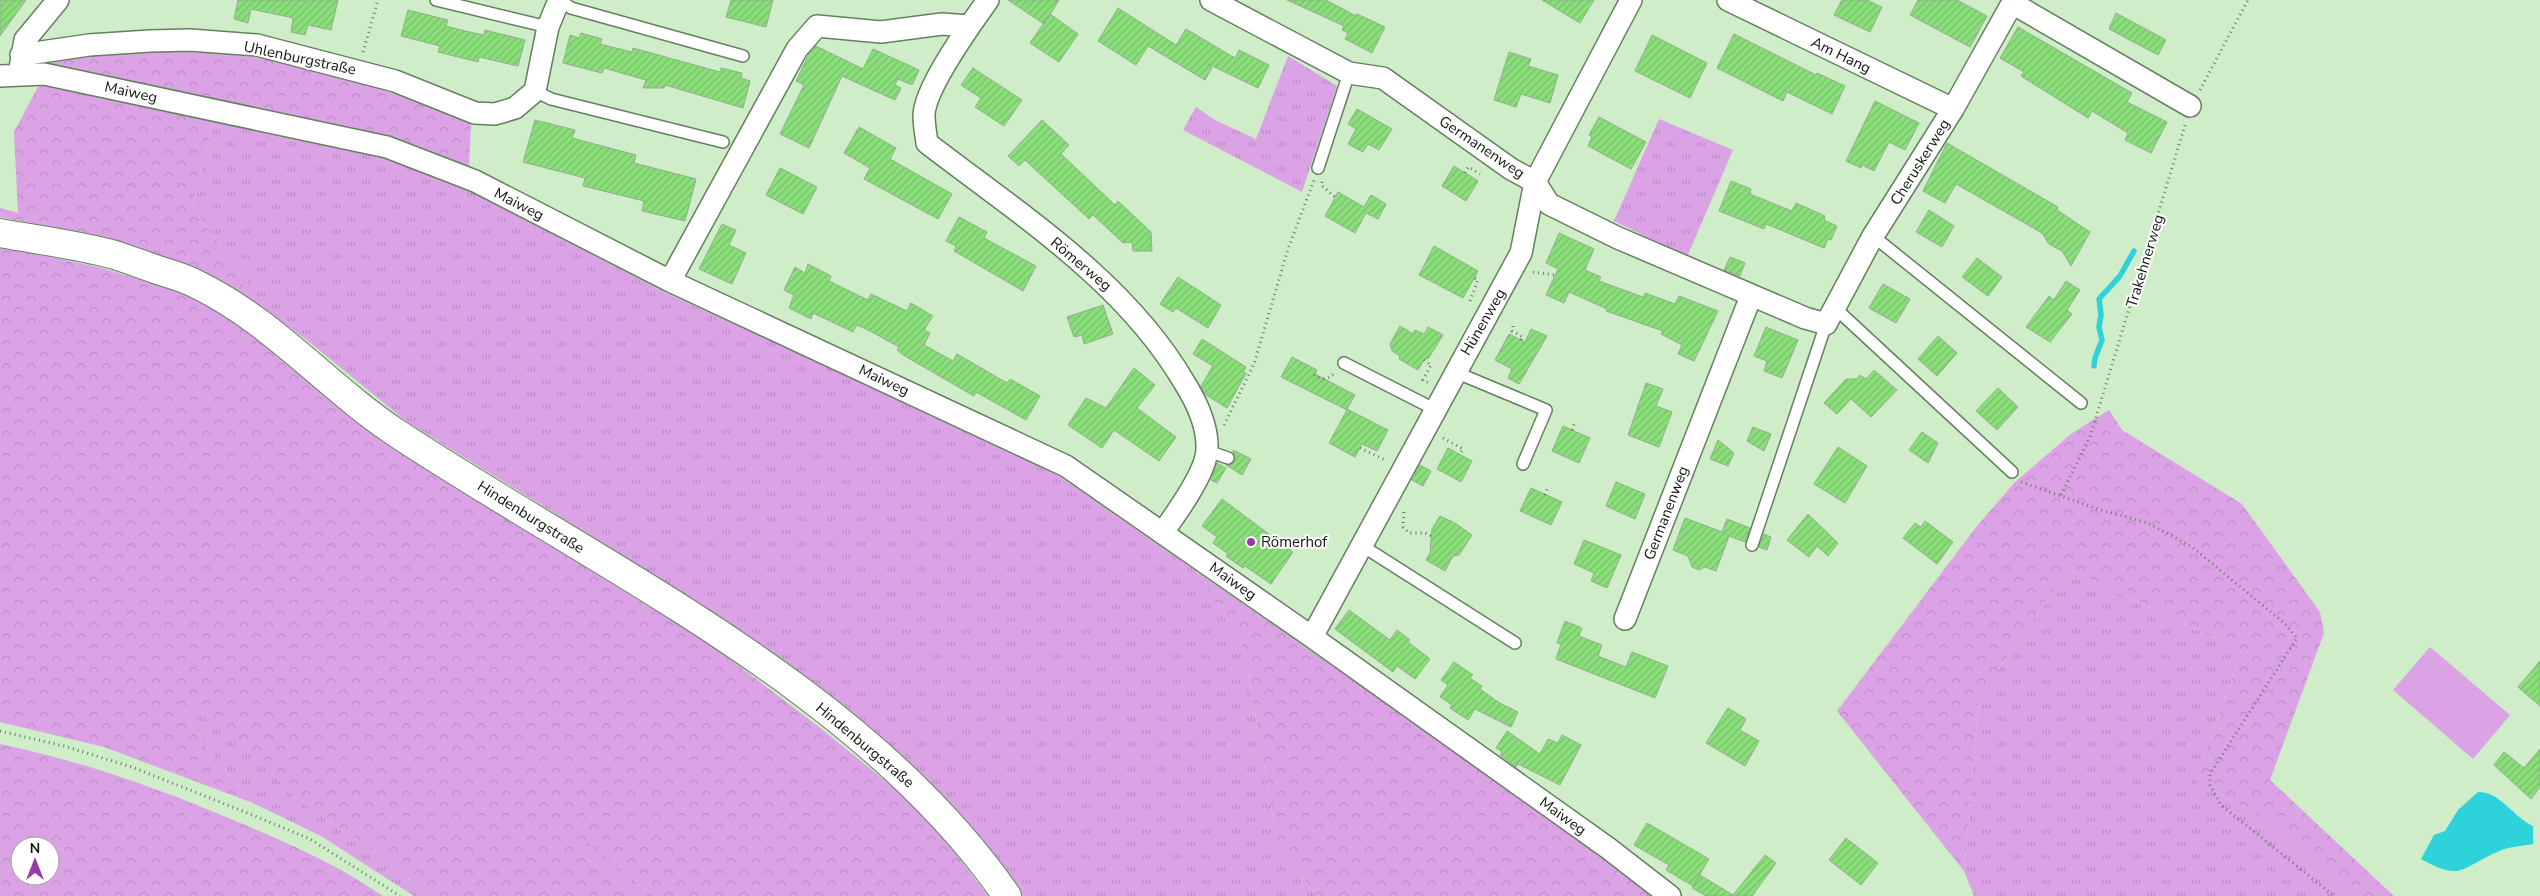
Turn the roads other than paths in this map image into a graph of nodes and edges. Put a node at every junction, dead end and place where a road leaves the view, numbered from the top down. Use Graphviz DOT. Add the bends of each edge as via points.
graph roads {
  1 [pos="58,0"];
  2 [pos="436,0"];
  3 [pos="560,0"];
  4 [pos="988,0"];
  5 [pos="1211,0"];
  6 [pos="1631,0"];
  7 [pos="1728,0"];
  8 [pos="2013,2"];
  9 [pos="969,26"];
  10 [pos="548,27"];
  11 [pos="743,56"];
  12 [pos="13,68"];
  13 [pos="1349,73"];
  14 [pos="535,91"];
  15 [pos="2190,106"];
  16 [pos="1953,109"];
  17 [pos="723,142"];
  18 [pos="1320,173"];
  19 [pos="1535,182"];
  20 [pos="0,232"];
  21 [pos="1873,236"];
  22 [pos="670,281"];
  23 [pos="1751,296"];
  24 [pos="1830,316"];
  25 [pos="1340,365"];
  26 [pos="1455,372"];
  27 [pos="2082,403"];
  28 [pos="1431,419"];
  29 [pos="1228,458"];
  30 [pos="1205,460"];
  31 [pos="1523,464"];
  32 [pos="2012,472"];
  33 [pos="1163,532"];
  34 [pos="1361,545"];
  35 [pos="1752,545"];
  36 [pos="1625,619"];
  37 [pos="1312,637"];
  38 [pos="1515,642"];
  39 [pos="1007,896"];
  40 [pos="1670,896"];
  1 -- 12 [label="street" via="26,40"];
  2 -- 10 [label="lane"];
  3 -- 10 [label="street"];
  3 -- 11 [label="lane" via="570,8"];
  4 -- 9 [label="street, Römerweg"];
  5 -- 13 [label="street, Germanenweg"];
  6 -- 19 [label="street, Hünenweg"];
  7 -- 16 [label="street, Am Hang"];
  8 -- 15 [label="street"];
  8 -- 16 [label="street, Cheruskerweg"];
  9 -- 22 [label="street" via="942,24 880,32 817,26 797,49"];
  9 -- 30 [label="street, Römerweg" via="931,90 924,115 927,144 1037,227 1126,303 1169,355 1199,406"];
  10 -- 14 [label="street"];
  12 -- 14 [label="street, Uhlenburgstraße" via="89,45 190,40 257,46 357,70 395,80 475,113 495,114 515,108"];
  12 -- 22 [label="street, Maiweg" via="387,147 475,182"];
  13 -- 18 [label="lane"];
  13 -- 19 [label="street, Germanenweg" via="1383,78 1511,169"];
  14 -- 17 [label="lane" via="551,99"];
  16 -- 21 [label="street, Cheruskerweg"];
  19 -- 23 [label="street, Germanenweg" via="1549,204"];
  19 -- 26 [label="street, Hünenweg" via="1521,253"];
  20 -- 39 [label="main road, Hindenburgstraße" via="113,255 194,283 231,303 298,352 395,432 720,634 831,714 918,789 954,826"];
  21 -- 24 [label="street, Cheruskerweg"];
  21 -- 27 [label="lane"];
  22 -- 33 [label="street, Maiweg" via="1066,466"];
  23 -- 24 [label="street, Germanenweg" via="1805,318"];
  23 -- 36 [label="street, Germanenweg"];
  24 -- 32 [label="lane"];
  24 -- 35 [label="lane"];
  25 -- 28 [label="lane"];
  26 -- 28 [label="street, Hünenweg"];
  26 -- 31 [label="lane" via="1546,410"];
  28 -- 34 [label="street, Hünenweg"];
  29 -- 30 [label="lane"];
  30 -- 33 [label="street" via="1180,508"];
  33 -- 37 [label="street, Maiweg"];
  34 -- 37 [label="street, Hünenweg"];
  34 -- 38 [label="lane"];
  37 -- 40 [label="street, Maiweg" via="1608,848"];
}
